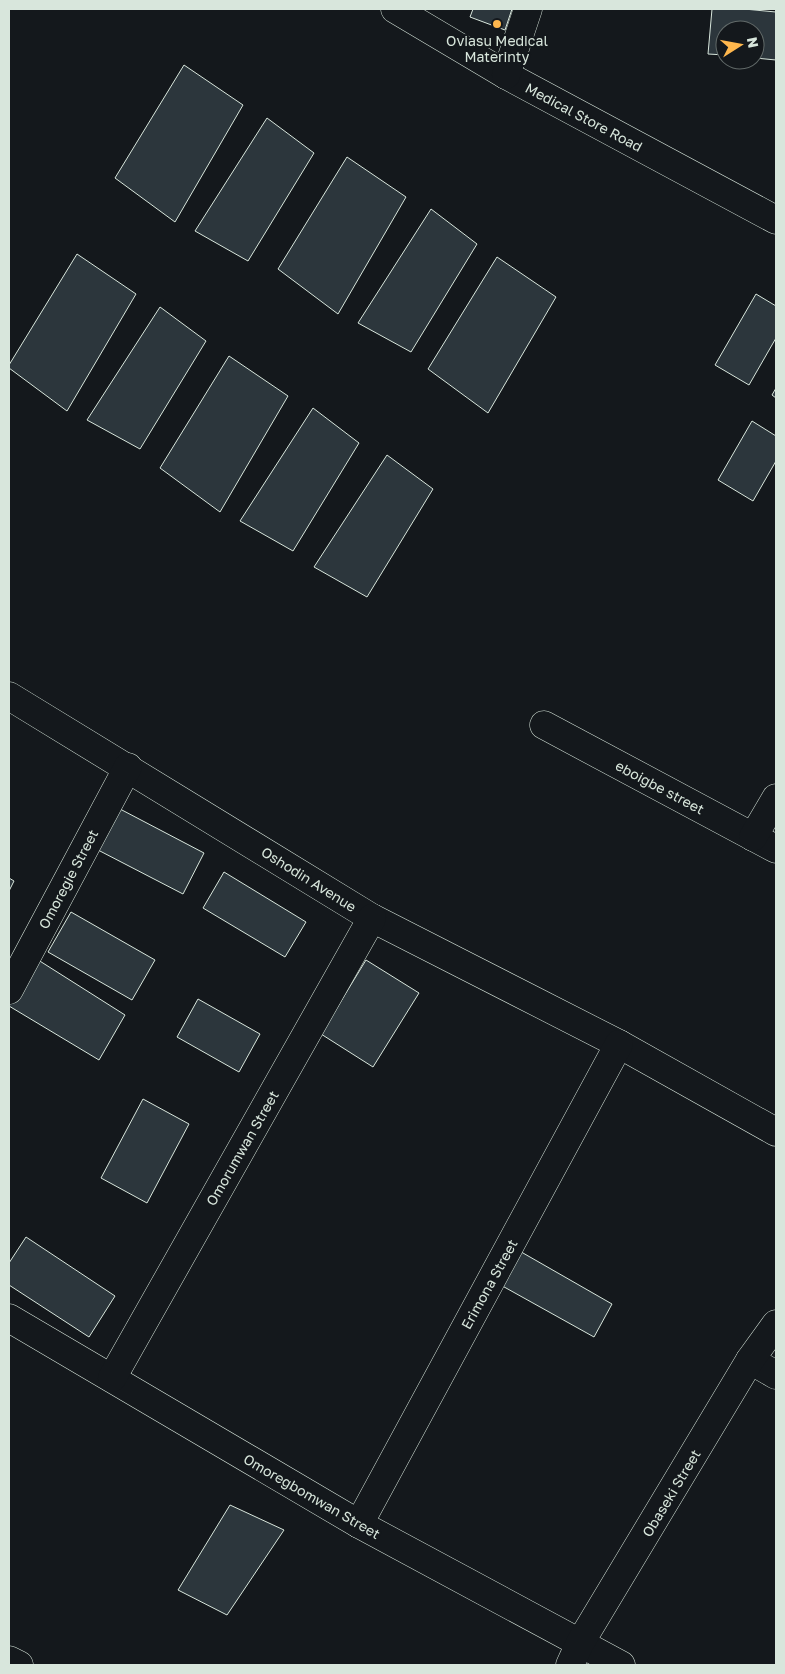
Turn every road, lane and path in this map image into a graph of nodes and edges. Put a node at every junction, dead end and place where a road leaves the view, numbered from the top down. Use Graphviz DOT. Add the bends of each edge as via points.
graph roads {
  1 [pos="395,9"];
  2 [pos="528,9"];
  3 [pos="506,75"];
  4 [pos="776,220"];
  5 [pos="9,696"];
  6 [pos="544,725"];
  7 [pos="128,767"];
  8 [pos="776,798"];
  9 [pos="765,843"];
  10 [pos="372,918"];
  11 [pos="9,990"];
  12 [pos="619,1044"];
  13 [pos="776,1132"];
  14 [pos="9,1318"];
  15 [pos="776,1324"];
  16 [pos="750,1360"];
  17 [pos="776,1375"];
  18 [pos="112,1378"];
  19 [pos="358,1524"];
  20 [pos="575,1654"];
  21 [pos="9,1660"];
  22 [pos="19,1665"];
  23 [pos="621,1665"];
  1 -- 3 [label="street, Medical Store Road"];
  2 -- 3 [label="street"];
  3 -- 4 [label="street, Medical Store Road"];
  5 -- 7 [label="street, Oshodin Avenue"];
  6 -- 9 [label="street, eboigbe street"];
  7 -- 10 [label="street, Oshodin Avenue"];
  7 -- 11 [label="street, Omoregie Street"];
  8 -- 9 [label="street"];
  10 -- 12 [label="street, Oshodin Avenue"];
  10 -- 18 [label="street, Omorumwan Street"];
  12 -- 13 [label="street, Oshodin Avenue"];
  12 -- 19 [label="street, Erimona Street"];
  14 -- 18 [label="street, Omoregbomwan Street"];
  15 -- 16 [label="street, Obaseki Street"];
  16 -- 17 [label="street"];
  16 -- 20 [label="street, Obaseki Street"];
  18 -- 19 [label="street, Omoregbomwan Street"];
  19 -- 20 [label="street, Omoregbomwan Street"];
  20 -- 23 [label="street, Omoregbomwan Street"];
  21 -- 22 [label="street"];
}
